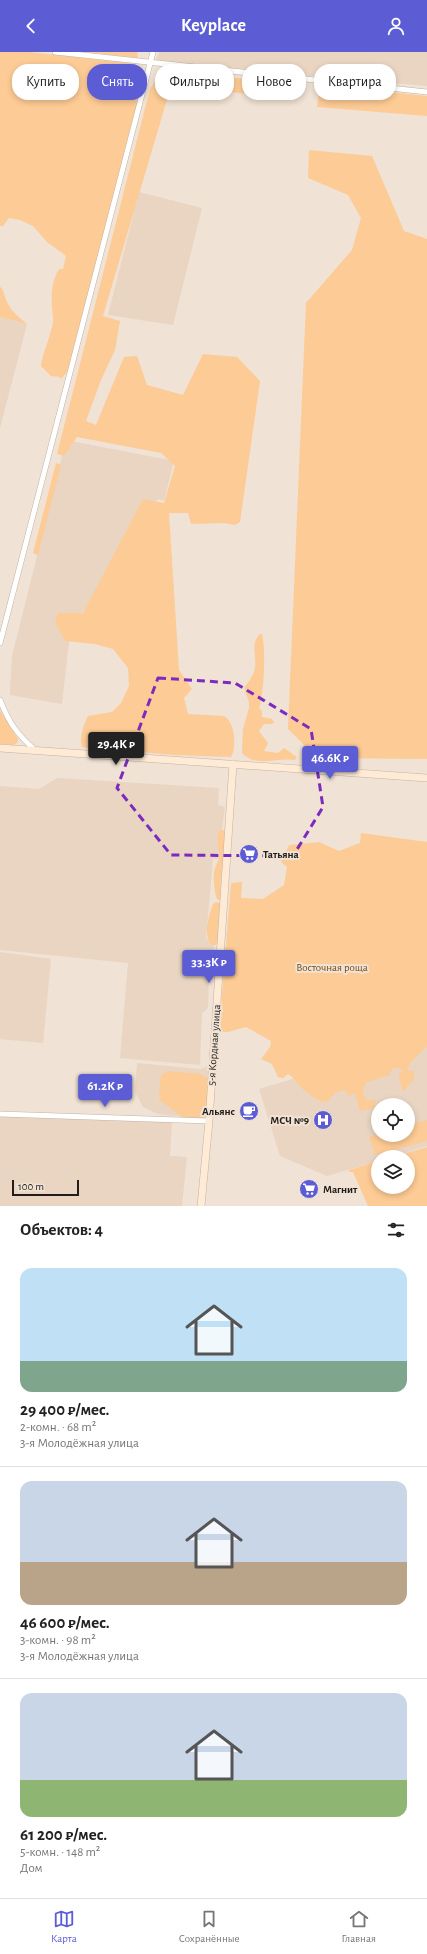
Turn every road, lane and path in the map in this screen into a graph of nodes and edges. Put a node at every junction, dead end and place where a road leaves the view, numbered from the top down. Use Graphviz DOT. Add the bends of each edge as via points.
graph roads {
  1 [pos="55,52"];
  2 [pos="153,52"];
  3 [pos="150,63"];
  4 [pos="427,92"];
  5 [pos="0,643"];
  6 [pos="0,700"];
  7 [pos="0,748"];
  8 [pos="35,750"];
  9 [pos="234,764"];
  10 [pos="427,778"];
  11 [pos="0,1114"];
  12 [pos="209,1121"];
  13 [pos="201,1206"];
  1 -- 3 [label="street"];
  2 -- 3 [label="street"];
  3 -- 4 [label="street"];
  3 -- 5 [label="street"];
  6 -- 8 [label="street" via="18,735"];
  7 -- 8 [label="main road"];
  8 -- 9 [label="main road"];
  9 -- 10 [label="main road"];
  9 -- 12 [label="main road, 5-я Кордная улица"];
  11 -- 12 [label="street"];
  12 -- 13 [label="main road, 5-я Кордная улица"];
}
